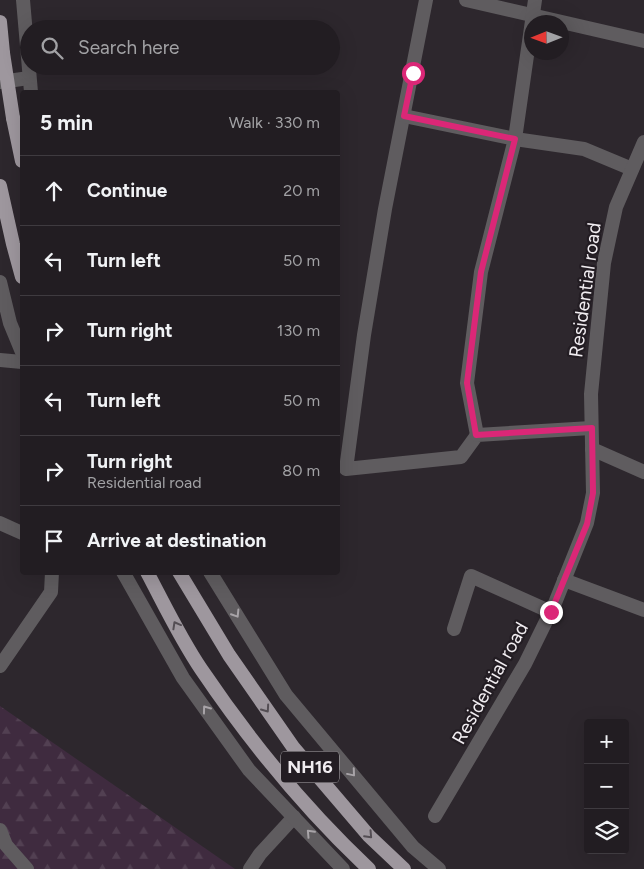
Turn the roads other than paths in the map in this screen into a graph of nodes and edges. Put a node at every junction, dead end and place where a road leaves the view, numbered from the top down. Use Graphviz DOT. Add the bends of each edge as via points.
graph roads {
  1 [pos="23,0"];
  2 [pos="426,0"];
  3 [pos="466,0"];
  4 [pos="535,0"];
  5 [pos="532,15"];
  6 [pos="25,20"];
  7 [pos="0,22"];
  8 [pos="569,23"];
  9 [pos="644,40"];
  10 [pos="526,60"];
  11 [pos="29,75"];
  12 [pos="29,78"];
  13 [pos="0,82"];
  14 [pos="30,90"];
  15 [pos="404,116"];
  16 [pos="515,139"];
  17 [pos="644,142"];
  18 [pos="20,152"];
  19 [pos="632,169"];
  20 [pos="0,186"];
  21 [pos="20,270"];
  22 [pos="0,282"];
  23 [pos="20,347"];
  24 [pos="0,360"];
  25 [pos="20,362"];
  26 [pos="592,428"];
  27 [pos="476,435"];
  28 [pos="592,449"];
  29 [pos="644,472"];
  30 [pos="0,524"];
  31 [pos="20,532"];
  32 [pos="52,575"];
  33 [pos="125,575"];
  34 [pos="149,575"];
  35 [pos="181,575"];
  36 [pos="212,575"];
  37 [pos="564,580"];
  38 [pos="644,610"];
  39 [pos="551,612"];
  40 [pos="454,629"];
  41 [pos="0,666"];
  42 [pos="435,816"];
  43 [pos="294,817"];
  44 [pos="0,830"];
  45 [pos="27,869"];
  46 [pos="250,869"];
  47 [pos="343,869"];
  48 [pos="369,869"];
  49 [pos="404,869"];
  50 [pos="439,869"];
  1 -- 6 [label="street"];
  2 -- 15 [label="street"];
  3 -- 5 [label="street"];
  4 -- 5 [label="street"];
  7 -- 18 [label="highway, bridge"];
  8 -- 9 [label="street"];
  10 -- 16 [label="street"];
  11 -- 12 [label="street"];
  12 -- 13 [label="street"];
  12 -- 14 [label="street"];
  15 -- 16 [label="street"];
  15 -- 27 [label="street" via="364,335 346,469 461,457"];
  16 -- 19 [label="street" via="584,150"];
  16 -- 27 [label="street" via="481,272 467,383"];
  17 -- 19 [label="street, Residential road"];
  19 -- 26 [label="street, Residential road" via="616,207 604,263 591,394"];
  20 -- 21 [label="highway"];
  22 -- 23 [label="street"];
  24 -- 25 [label="street"];
  26 -- 27 [label="street"];
  26 -- 28 [label="street, Residential road"];
  28 -- 29 [label="street"];
  28 -- 37 [label="street, Residential road" via="593,493 587,524"];
  30 -- 31 [label="street"];
  32 -- 41 [label="street" via="51,592"];
  43 -- 33 [label="street, one-way" via="249,770 184,678"];
  48 -- 34 [label="highway, NH16, one-way" via="268,761 200,668"];
  35 -- 49 [label="highway, NH16, one-way" via="229,655 293,747 369,836"];
  36 -- 50 [label="street, one-way" via="286,695 413,847"];
  37 -- 38 [label="street"];
  37 -- 39 [label="street, Residential road"];
  39 -- 40 [label="street" via="471,576"];
  39 -- 42 [label="street, Residential road" via="525,664"];
  43 -- 46 [label="street"];
  47 -- 43 [label="street, one-way"];
  44 -- 45 [label="street" via="6,845"];
}
